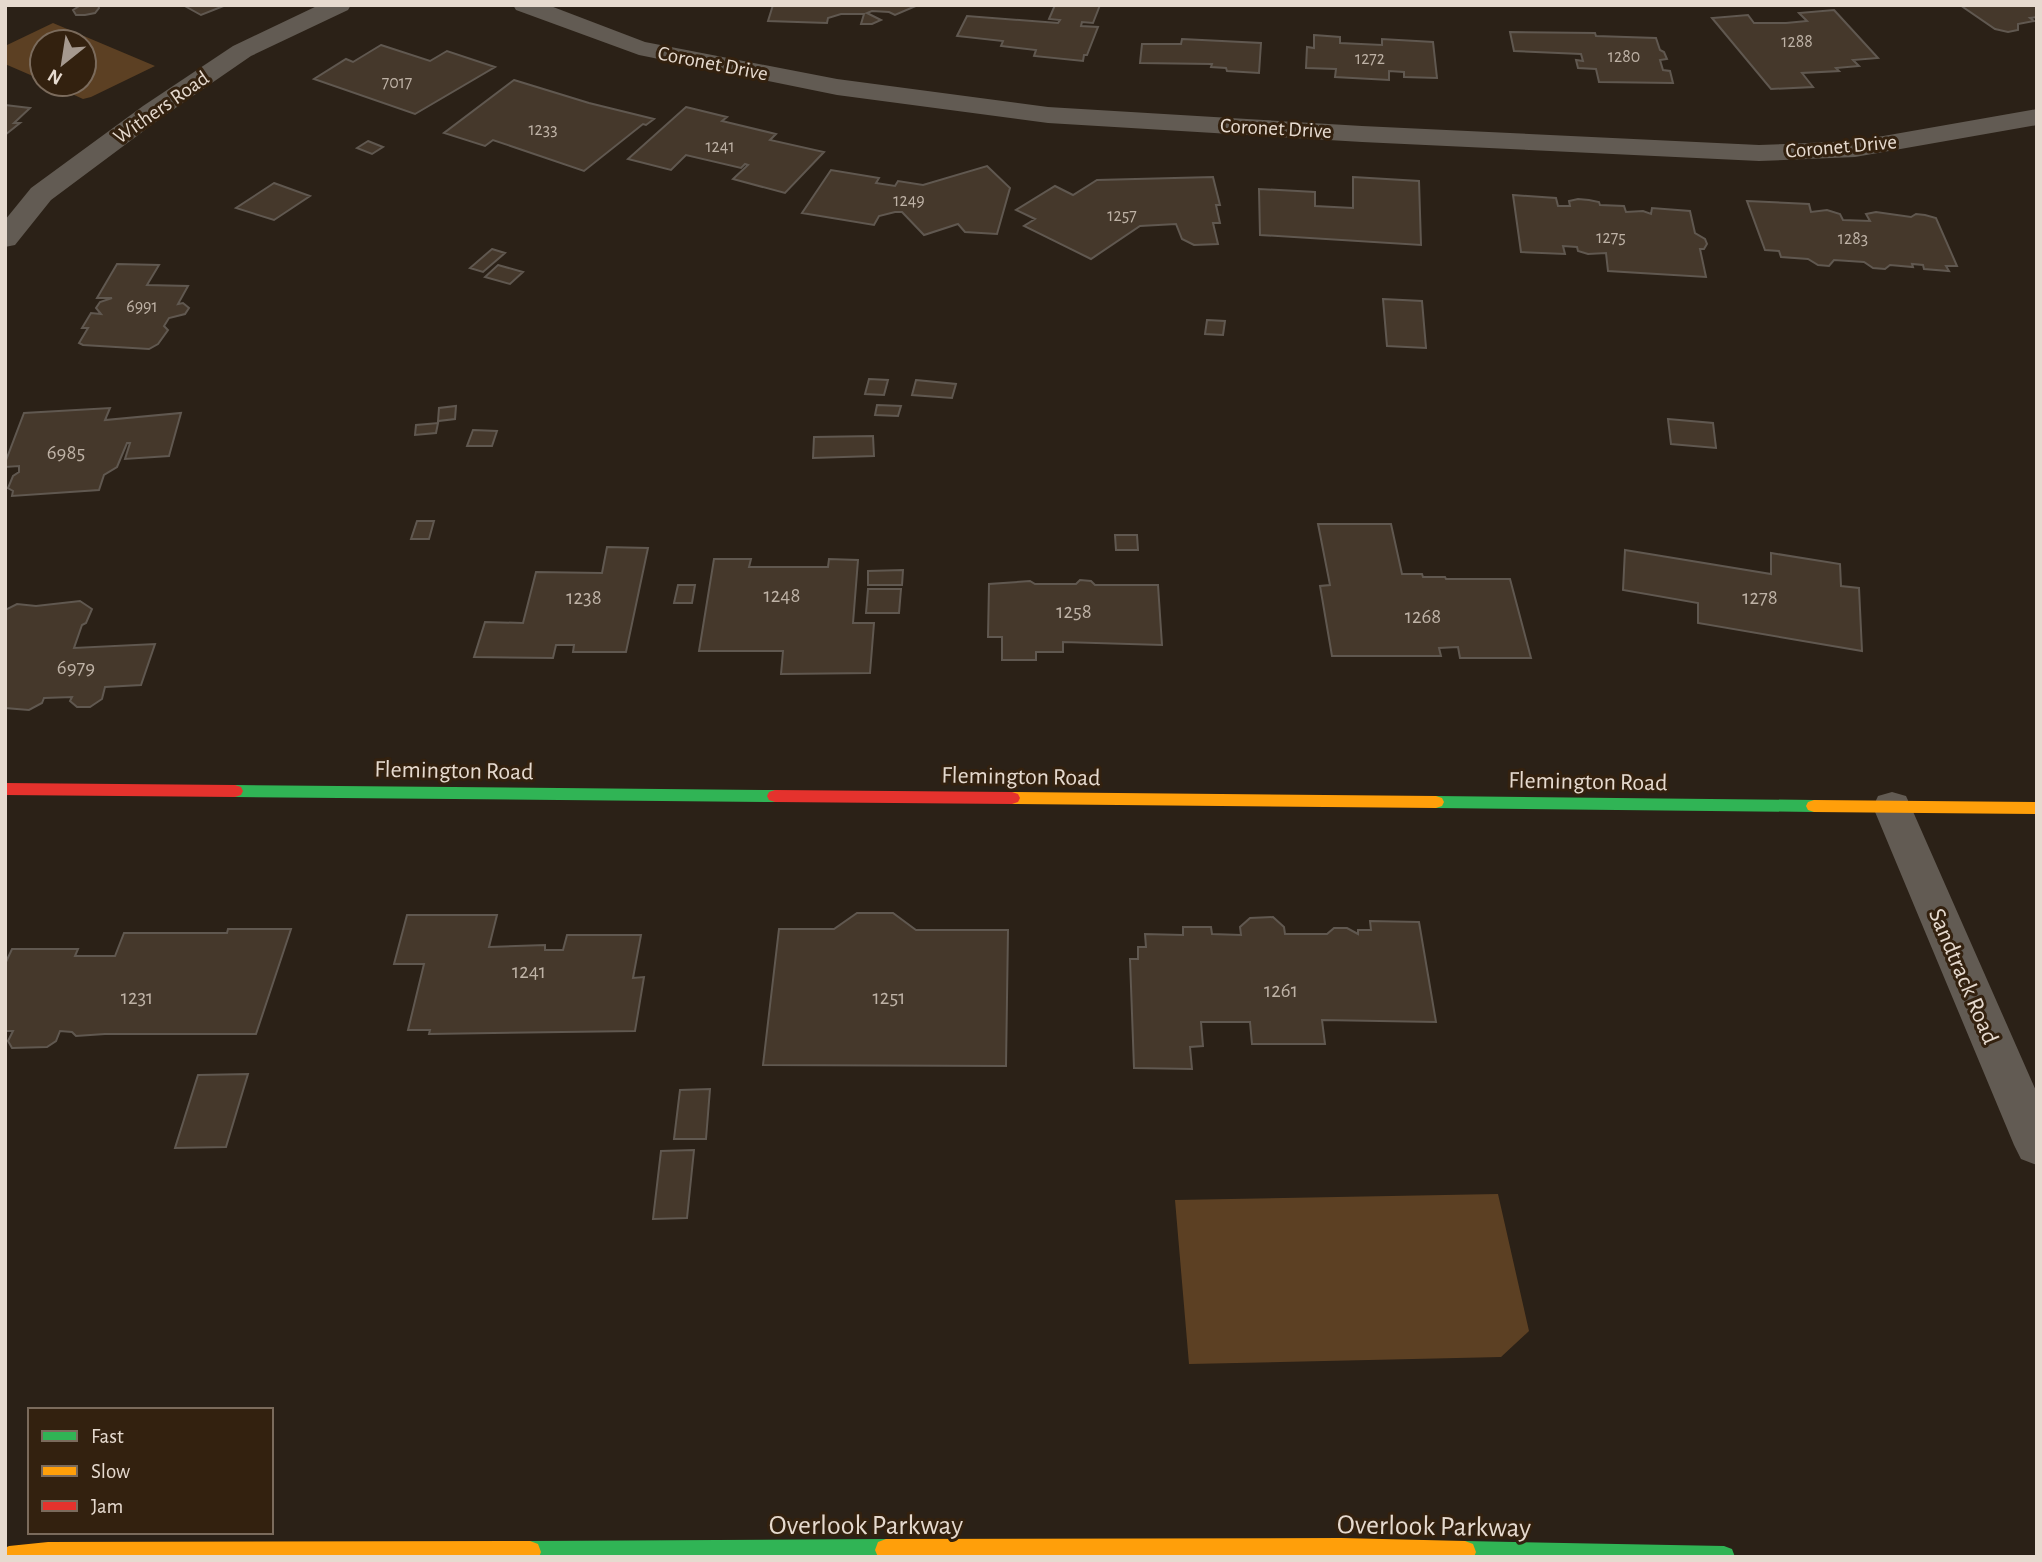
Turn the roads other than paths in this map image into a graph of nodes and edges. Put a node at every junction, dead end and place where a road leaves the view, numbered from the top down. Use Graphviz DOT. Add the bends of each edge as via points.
graph roads {
  1 [pos="339,5"];
  2 [pos="525,5"];
  3 [pos="2037,117"];
  4 [pos="5,239"];
  5 [pos="5,789"];
  6 [pos="1892,807"];
  7 [pos="2037,808"];
  8 [pos="2037,1145"];
  9 [pos="9,1557"];
  10 [pos="1724,1557"];
  1 -- 4 [label="street, Withers Road" via="243,51 152,112 41,194"];
  2 -- 3 [label="street, Coronet Drive" via="639,48 837,87 1048,114 1759,153 1855,149"];
  5 -- 6 [label="street, Flemington Road"];
  6 -- 7 [label="street, Flemington Road"];
  6 -- 8 [label="street, Sandtrack Road"];
  9 -- 10 [label="street, Overlook Parkway" via="48,1553 1341,1549"];
}
